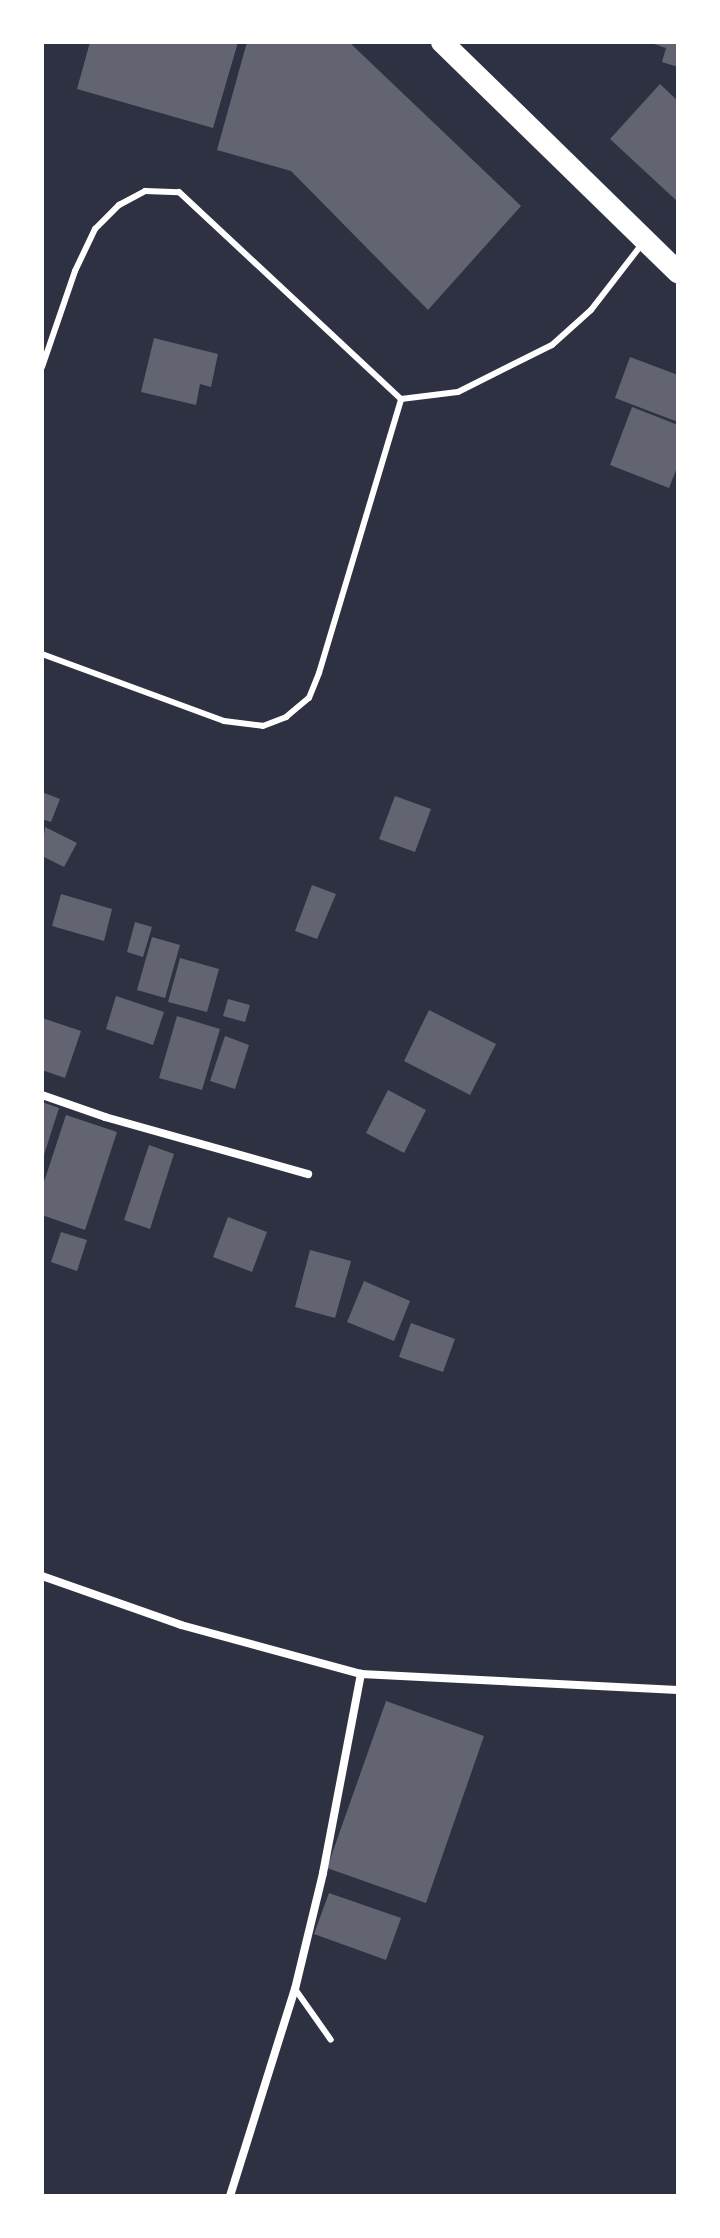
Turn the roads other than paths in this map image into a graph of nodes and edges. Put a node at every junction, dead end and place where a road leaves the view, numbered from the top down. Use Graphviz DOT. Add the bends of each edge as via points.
graph roads {
  1 [pos="442,42"];
  2 [pos="645,240"];
  3 [pos="678,272"];
  4 [pos="42,367"];
  5 [pos="401,399"];
  6 [pos="42,654"];
  7 [pos="42,1095"];
  8 [pos="308,1174"];
  9 [pos="42,1576"];
  10 [pos="361,1674"];
  11 [pos="678,1690"];
  12 [pos="295,1989"];
  13 [pos="331,2040"];
  14 [pos="230,2196"];
  1 -- 2 [label="highway"];
  2 -- 3 [label="highway"];
  2 -- 5 [label="lane" via="591,310 552,345 458,392"];
  4 -- 5 [label="lane" via="95,229 119,205 145,191 179,192"];
  5 -- 6 [label="lane" via="319,673 309,698 286,717 263,726 224,721"];
  7 -- 8 [label="street"];
  9 -- 10 [label="street" via="181,1625"];
  10 -- 11 [label="street"];
  10 -- 12 [label="street"];
  12 -- 13 [label="lane"];
  12 -- 14 [label="street"];
}
